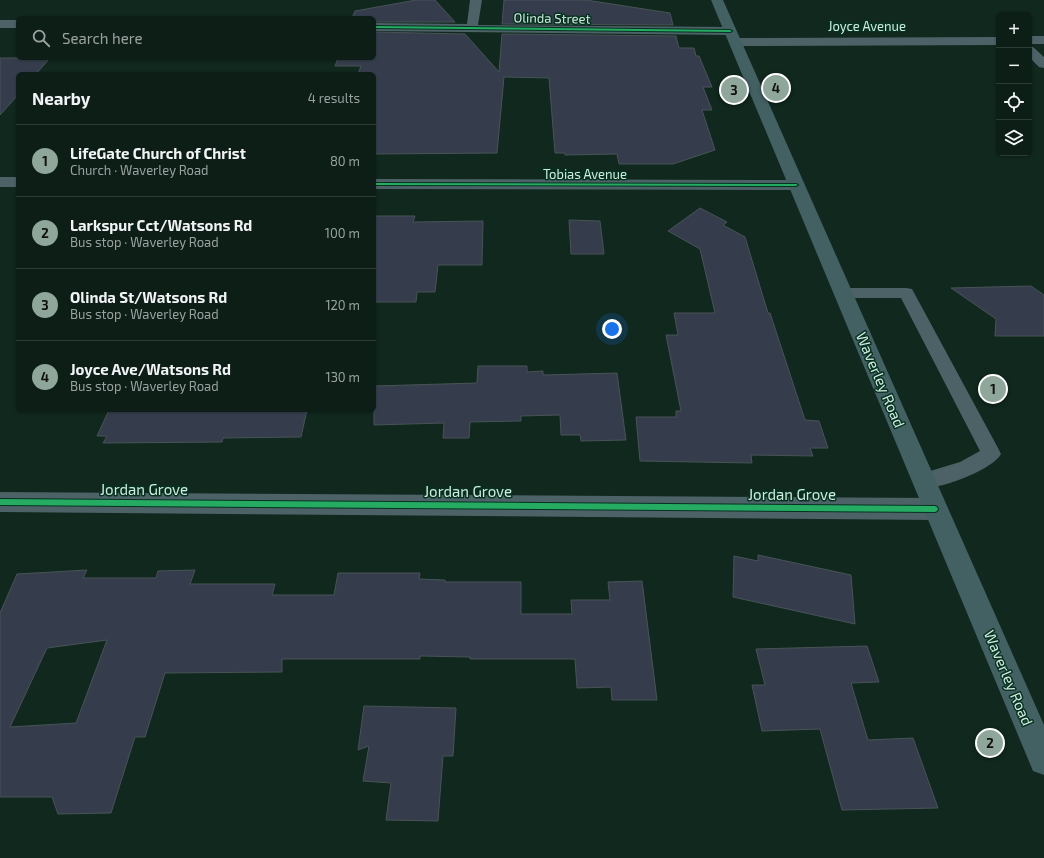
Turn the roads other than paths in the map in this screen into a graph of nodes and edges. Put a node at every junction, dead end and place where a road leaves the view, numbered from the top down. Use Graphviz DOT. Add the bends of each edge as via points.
graph roads {
  1 [pos="476,0"];
  2 [pos="717,0"];
  3 [pos="0,24"];
  4 [pos="16,24"];
  5 [pos="376,28"];
  6 [pos="472,28"];
  7 [pos="733,37"];
  8 [pos="1032,40"];
  9 [pos="1044,40"];
  10 [pos="996,41"];
  11 [pos="1032,53"];
  12 [pos="1044,64"];
  13 [pos="0,182"];
  14 [pos="16,182"];
  15 [pos="376,184"];
  16 [pos="796,185"];
  17 [pos="842,293"];
  18 [pos="924,481"];
  19 [pos="0,502"];
  20 [pos="935,509"];
  21 [pos="1044,760"];
  1 -- 6 [label="street"];
  2 -- 7 [label="main road, Waverley Road"];
  3 -- 4 [label="street"];
  5 -- 6 [label="street, Olinda Street"];
  6 -- 7 [label="street, Olinda Street"];
  7 -- 10 [label="street, Joyce Avenue"];
  7 -- 16 [label="main road, Waverley Road"];
  8 -- 9 [label="street"];
  11 -- 12 [label="street"];
  13 -- 14 [label="street"];
  15 -- 16 [label="street, Tobias Avenue"];
  16 -- 17 [label="main road, Waverley Road"];
  17 -- 18 [label="main road, Waverley Road"];
  17 -- 18 [label="lane" via="906,292 992,454 965,469"];
  18 -- 20 [label="main road, Waverley Road"];
  19 -- 20 [label="street, Jordan Grove"];
  20 -- 21 [label="main road, Waverley Road"];
}
